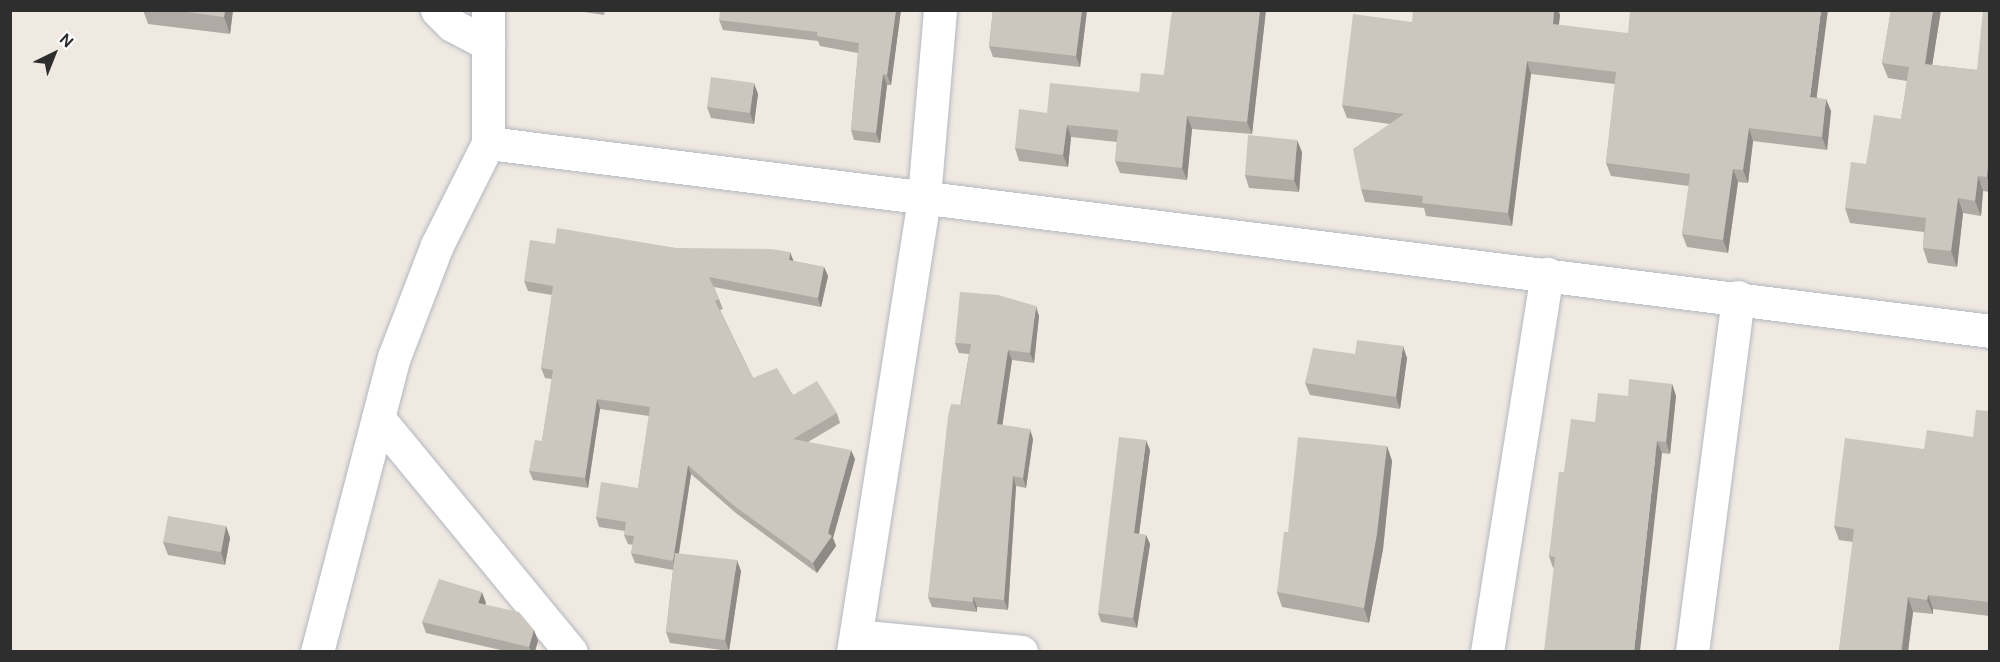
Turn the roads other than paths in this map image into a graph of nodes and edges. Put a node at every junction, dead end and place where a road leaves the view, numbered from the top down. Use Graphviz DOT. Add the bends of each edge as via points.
graph roads {
  1 [pos="437,10"];
  2 [pos="488,10"];
  3 [pos="940,10"];
  4 [pos="488,44"];
  5 [pos="488,143"];
  6 [pos="924,197"];
  7 [pos="1547,274"];
  8 [pos="1738,297"];
  9 [pos="1989,331"];
  10 [pos="378,418"];
  11 [pos="854,644"];
  12 [pos="317,651"];
  13 [pos="572,651"];
  14 [pos="1021,651"];
  15 [pos="1487,651"];
  16 [pos="1692,651"];
  1 -- 4 [label="street" via="452,25"];
  2 -- 4 [label="street"];
  3 -- 6 [label="street"];
  4 -- 5 [label="street"];
  5 -- 6 [label="street"];
  5 -- 10 [label="street" via="437,245 394,357"];
  6 -- 7 [label="street"];
  6 -- 11 [label="street"];
  7 -- 8 [label="street"];
  7 -- 15 [label="street"];
  8 -- 9 [label="street"];
  8 -- 16 [label="street"];
  10 -- 12 [label="street"];
  10 -- 13 [label="street"];
  11 -- 14 [label="street"];
}
